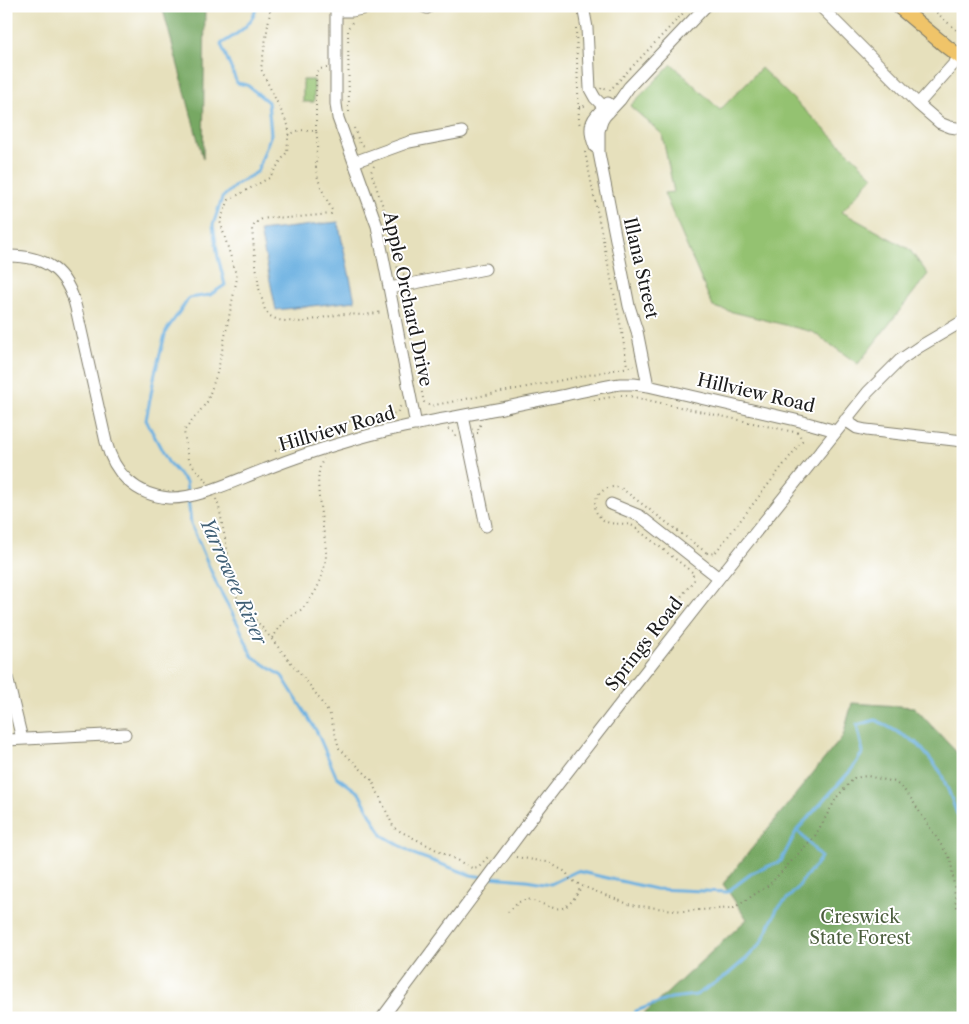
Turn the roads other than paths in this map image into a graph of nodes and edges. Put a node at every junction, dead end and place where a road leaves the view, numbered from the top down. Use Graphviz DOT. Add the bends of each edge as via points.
graph roads {
  1 [pos="376,6"];
  2 [pos="583,6"];
  3 [pos="706,6"];
  4 [pos="820,6"];
  5 [pos="898,6"];
  6 [pos="336,9"];
  7 [pos="961,58"];
  8 [pos="918,104"];
  9 [pos="606,109"];
  10 [pos="963,129"];
  11 [pos="462,132"];
  12 [pos="354,162"];
  13 [pos="6,256"];
  14 [pos="486,268"];
  15 [pos="390,288"];
  16 [pos="963,320"];
  17 [pos="648,386"];
  18 [pos="463,416"];
  19 [pos="844,420"];
  20 [pos="416,425"];
  21 [pos="836,431"];
  22 [pos="963,441"];
  23 [pos="611,504"];
  24 [pos="486,526"];
  25 [pos="718,578"];
  26 [pos="6,673"];
  27 [pos="125,734"];
  28 [pos="22,739"];
  29 [pos="6,740"];
  30 [pos="382,1018"];
  1 -- 6 [label="street"];
  2 -- 9 [label="street" via="590,91"];
  3 -- 9 [label="street, Illana Street" via="620,100"];
  4 -- 8 [label="street"];
  5 -- 7 [label="main road"];
  6 -- 12 [label="street, Apple Orchard Drive" via="337,111"];
  7 -- 8 [label="street"];
  8 -- 10 [label="street" via="940,123"];
  9 -- 17 [label="street, Illana Street" via="594,117 591,138 600,158"];
  11 -- 12 [label="street" via="409,142"];
  12 -- 15 [label="street, Apple Orchard Drive" via="377,226"];
  13 -- 20 [label="street, Hillview Road" via="29,257 45,263 58,272 69,287 108,450 120,473 152,495 186,497 339,444"];
  14 -- 15 [label="street"];
  15 -- 20 [label="street, Apple Orchard Drive" via="417,400"];
  16 -- 19 [label="street, Springs Road" via="893,366"];
  17 -- 18 [label="street, Hillview Road" via="609,386"];
  17 -- 21 [label="street, Hillview Road"];
  18 -- 20 [label="street, Hillview Road"];
  18 -- 24 [label="street"];
  19 -- 21 [label="street, Springs Road"];
  19 -- 22 [label="street" via="866,430"];
  21 -- 25 [label="street, Springs Road"];
  23 -- 25 [label="street" via="640,516"];
  25 -- 30 [label="street, Springs Road"];
  26 -- 28 [label="street"];
  27 -- 28 [label="street"];
  28 -- 29 [label="street"];
}
